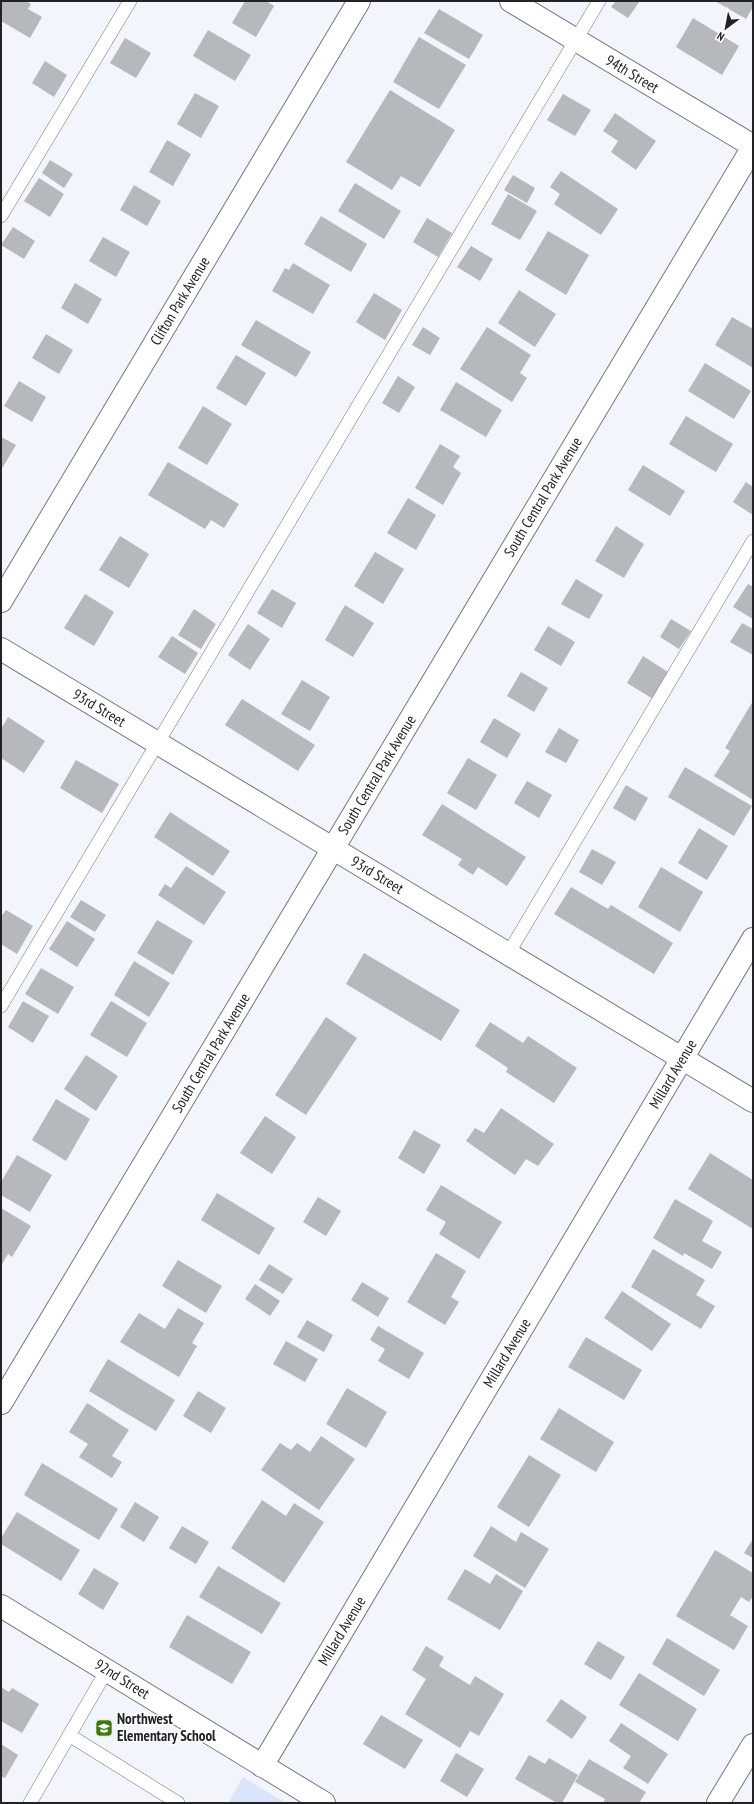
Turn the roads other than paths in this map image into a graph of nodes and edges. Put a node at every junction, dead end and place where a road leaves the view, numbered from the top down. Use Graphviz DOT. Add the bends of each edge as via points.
graph roads {
  1 [pos="130,1"];
  2 [pos="359,1"];
  3 [pos="512,1"];
  4 [pos="599,1"];
  5 [pos="576,40"];
  6 [pos="753,147"];
  7 [pos="1,216"];
  8 [pos="753,542"];
  9 [pos="1,601"];
  10 [pos="1,649"];
  11 [pos="157,743"];
  12 [pos="333,849"];
  13 [pos="753,939"];
  14 [pos="508,954"];
  15 [pos="1,1006"];
  16 [pos="682,1059"];
  17 [pos="753,1102"];
  18 [pos="1,1403"];
  19 [pos="1,1606"];
  20 [pos="107,1670"];
  21 [pos="69,1735"];
  22 [pos="753,1745"];
  23 [pos="262,1766"];
  24 [pos="30,1803"];
  25 [pos="178,1803"];
  26 [pos="324,1803"];
  27 [pos="718,1803"];
  1 -- 7 [label="lane"];
  2 -- 9 [label="street, Clifton Park Avenue"];
  3 -- 5 [label="street, 94th Street"];
  4 -- 5 [label="lane"];
  5 -- 6 [label="street, 94th Street"];
  5 -- 11 [label="lane"];
  6 -- 12 [label="street, South Central Park Avenue"];
  8 -- 14 [label="lane"];
  10 -- 11 [label="street, 93rd Street"];
  11 -- 12 [label="street, 93rd Street"];
  11 -- 15 [label="lane"];
  12 -- 14 [label="street, 93rd Street"];
  12 -- 18 [label="street, South Central Park Avenue"];
  13 -- 16 [label="street, Millard Avenue"];
  14 -- 16 [label="street, 93rd Street"];
  16 -- 17 [label="street, 93rd Street"];
  16 -- 23 [label="street, Millard Avenue"];
  19 -- 20 [label="street, 92nd Street"];
  20 -- 21 [label="lane"];
  20 -- 23 [label="street, 92nd Street"];
  21 -- 24 [label="lane"];
  21 -- 25 [label="lane"];
  22 -- 27 [label="street"];
  23 -- 26 [label="street, 92nd Street"];
}
